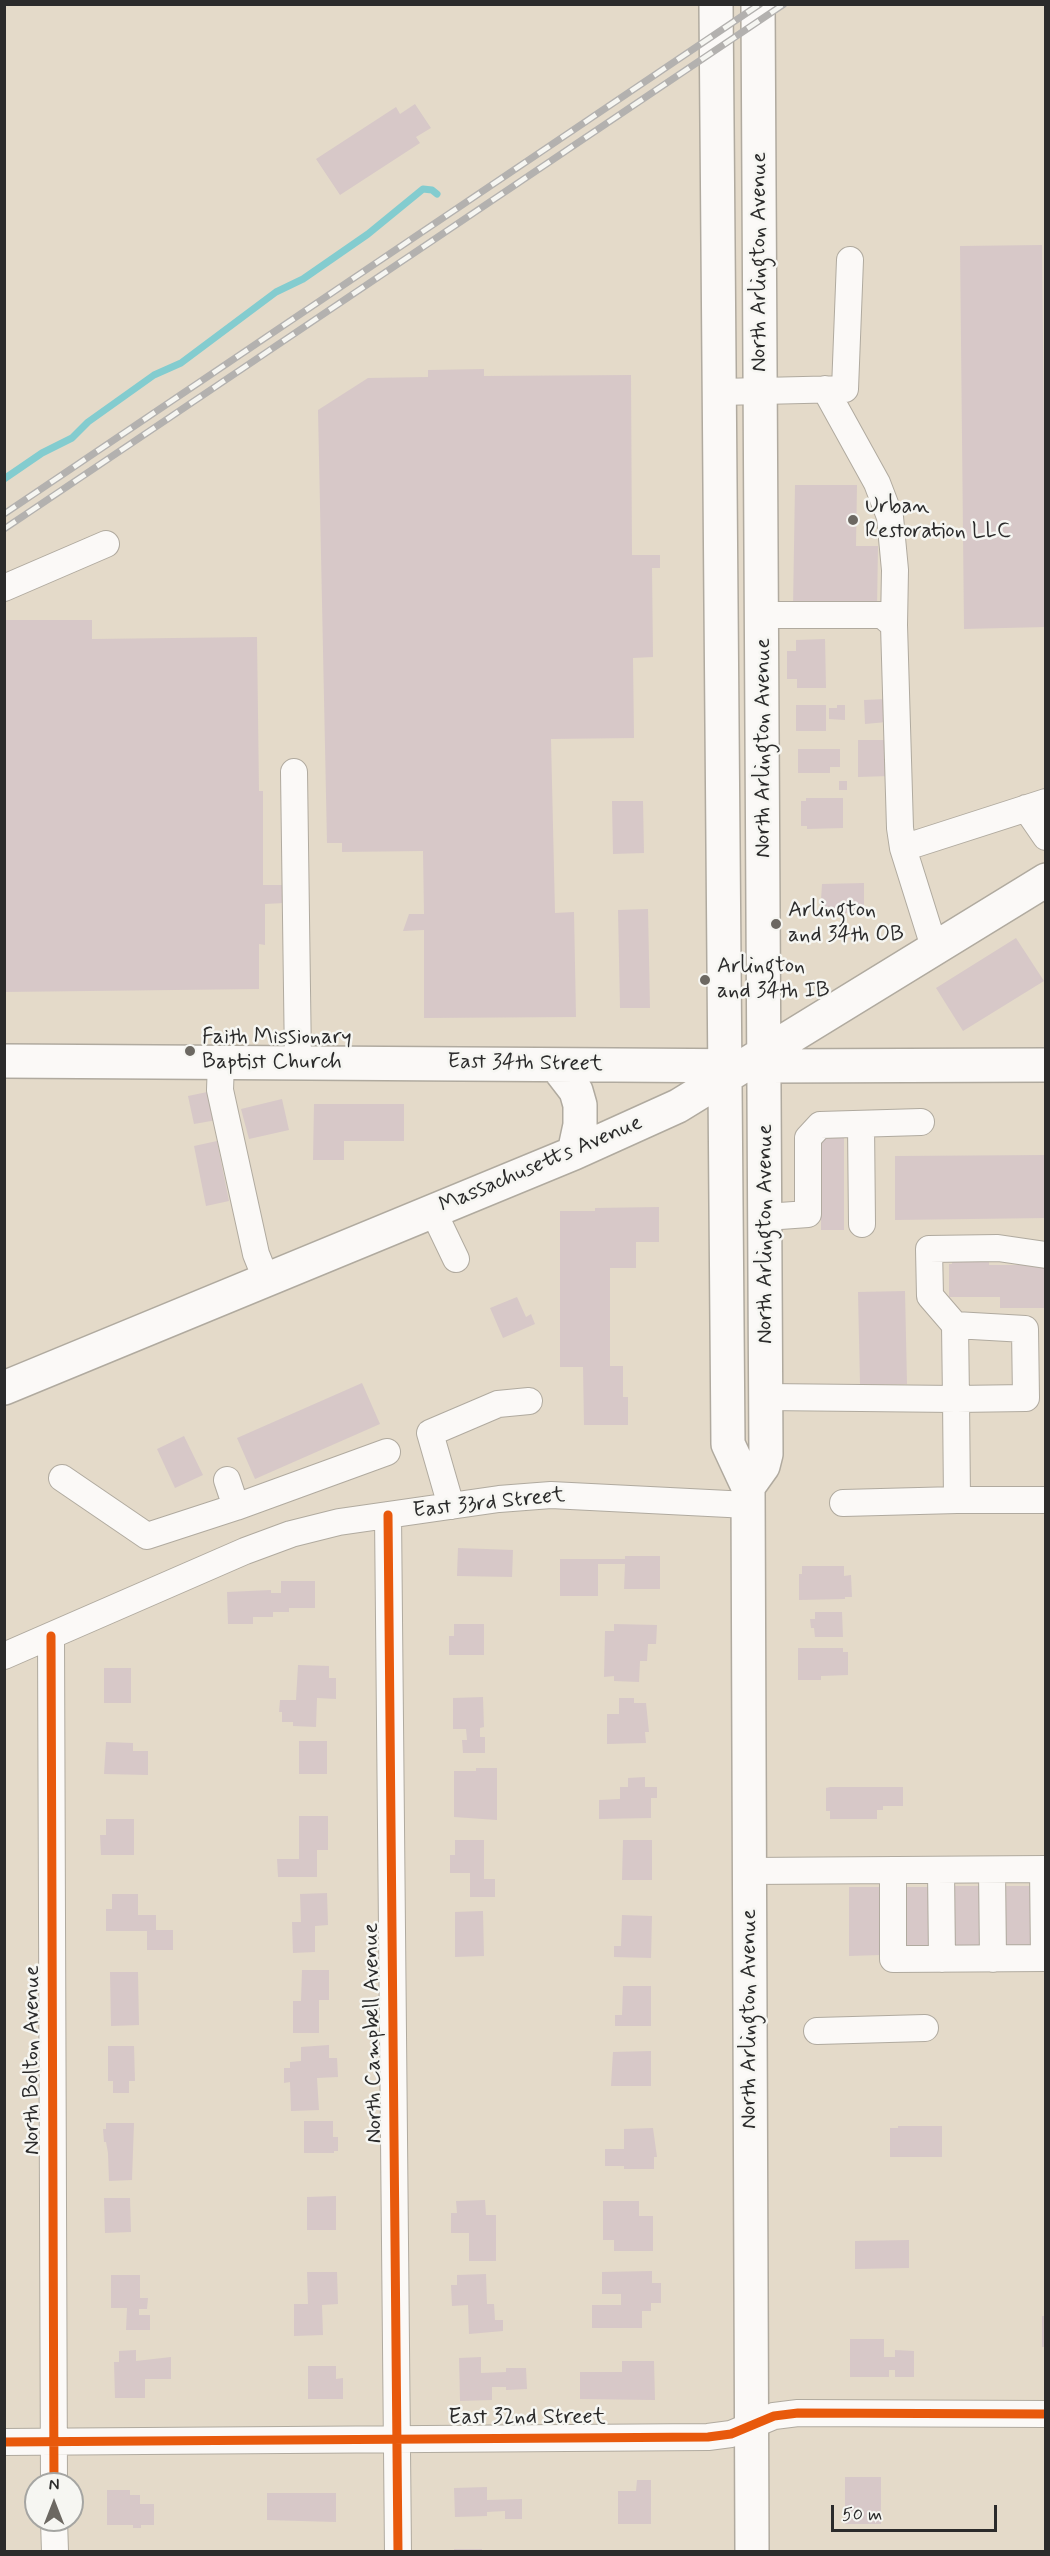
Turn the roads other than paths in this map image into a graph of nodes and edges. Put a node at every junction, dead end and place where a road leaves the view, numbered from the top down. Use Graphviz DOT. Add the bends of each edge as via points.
graph roads {
  1 [pos="716,4"];
  2 [pos="758,4"];
  3 [pos="850,260"];
  4 [pos="825,389"];
  5 [pos="761,390"];
  6 [pos="720,392"];
  7 [pos="106,544"];
  8 [pos="4,588"];
  9 [pos="763,615"];
  10 [pos="894,625"];
  11 [pos="294,772"];
  12 [pos="1036,805"];
  13 [pos="1046,837"];
  14 [pos="903,848"];
  15 [pos="1046,880"];
  16 [pos="934,950"];
  17 [pos="4,1061"];
  18 [pos="221,1062"];
  19 [pos="298,1062"];
  20 [pos="556,1065"];
  21 [pos="1046,1065"];
  22 [pos="746,1066"];
  23 [pos="921,1122"];
  24 [pos="861,1124"];
  25 [pos="574,1153"];
  26 [pos="433,1211"];
  27 [pos="766,1217"];
  28 [pos="862,1224"];
  29 [pos="1046,1256"];
  30 [pos="456,1259"];
  31 [pos="266,1279"];
  32 [pos="955,1325"];
  33 [pos="1035,1330"];
  34 [pos="4,1388"];
  35 [pos="766,1397"];
  36 [pos="1036,1397"];
  37 [pos="956,1399"];
  38 [pos="529,1401"];
  39 [pos="387,1452"];
  40 [pos="62,1478"];
  41 [pos="226,1480"];
  42 [pos="748,1496"];
  43 [pos="957,1500"];
  44 [pos="1046,1500"];
  45 [pos="843,1503"];
  46 [pos="451,1506"];
  47 [pos="236,1507"];
  48 [pos="388,1515"];
  49 [pos="51,1635"];
  50 [pos="4,1656"];
  51 [pos="1044,1869"];
  52 [pos="893,1870"];
  53 [pos="941,1870"];
  54 [pos="993,1870"];
  55 [pos="749,1871"];
  56 [pos="1045,1958"];
  57 [pos="942,1959"];
  58 [pos="993,1959"];
  59 [pos="925,2028"];
  60 [pos="817,2031"];
  61 [pos="1046,2414"];
  62 [pos="751,2426"];
  63 [pos="397,2439"];
  64 [pos="4,2442"];
  65 [pos="54,2442"];
  66 [pos="54,2472"];
  67 [pos="54,2532"];
  68 [pos="54,2552"];
  69 [pos="398,2552"];
  70 [pos="752,2552"];
  1 -- 6 [label="main road, North Arlington Avenue"];
  2 -- 5 [label="main road, North Arlington Avenue"];
  3 -- 4 [label="street" via="845,389"];
  4 -- 5 [label="street"];
  4 -- 10 [label="street" via="872,474 890,517 895,570"];
  5 -- 6 [label="street"];
  5 -- 9 [label="main road, North Arlington Avenue"];
  6 -- 22 [label="main road, North Arlington Avenue"];
  7 -- 8 [label="street"];
  9 -- 10 [label="street" via="882,615"];
  9 -- 22 [label="main road, North Arlington Avenue"];
  10 -- 14 [label="street"];
  11 -- 19 [label="street"];
  12 -- 13 [label="street"];
  12 -- 14 [label="street"];
  14 -- 16 [label="street"];
  15 -- 16 [label="main road, Massachusetts Avenue"];
  16 -- 22 [label="main road, Massachusetts Avenue"];
  17 -- 18 [label="main road, East 34th Street"];
  18 -- 19 [label="main road, East 34th Street"];
  18 -- 31 [label="street" via="220,1090 256,1254"];
  19 -- 20 [label="main road, East 34th Street"];
  20 -- 22 [label="main road, East 34th Street"];
  20 -- 25 [label="main road" via="576,1091 580,1105"];
  21 -- 22 [label="main road, East 34th Street"];
  22 -- 25 [label="main road, Massachusetts Avenue" via="678,1106"];
  22 -- 27 [label="main road, North Arlington Avenue"];
  22 -- 42 [label="main road, North Arlington Avenue" via="728,1444"];
  23 -- 24 [label="street"];
  24 -- 27 [label="street" via="820,1125 808,1138 808,1214"];
  24 -- 28 [label="street"];
  25 -- 26 [label="main road, Massachusetts Avenue"];
  26 -- 30 [label="street"];
  26 -- 31 [label="main road, Massachusetts Avenue"];
  27 -- 35 [label="main road, North Arlington Avenue"];
  29 -- 32 [label="street" via="998,1248 929,1249 930,1296"];
  31 -- 34 [label="main road, Massachusetts Avenue"];
  32 -- 33 [label="street"];
  32 -- 37 [label="street"];
  33 -- 36 [label="street"];
  35 -- 37 [label="street"];
  35 -- 42 [label="main road, North Arlington Avenue" via="766,1459"];
  36 -- 37 [label="street"];
  37 -- 43 [label="street"];
  38 -- 46 [label="street" via="498,1404 430,1433"];
  39 -- 47 [label="street"];
  40 -- 47 [label="street" via="147,1536"];
  41 -- 47 [label="street"];
  42 -- 46 [label="street, East 33rd Street" via="551,1495"];
  42 -- 55 [label="main road, North Arlington Avenue"];
  43 -- 44 [label="street"];
  43 -- 45 [label="street"];
  46 -- 48 [label="street, East 33rd Street"];
  48 -- 49 [label="street, East 33rd Street" via="291,1534"];
  48 -- 63 [label="street, North Campbell Avenue"];
  49 -- 50 [label="street, East 33rd Street"];
  49 -- 65 [label="street, North Bolton Avenue"];
  51 -- 54 [label="street"];
  51 -- 56 [label="street"];
  52 -- 53 [label="street"];
  52 -- 55 [label="street"];
  52 -- 57 [label="street" via="893,1959"];
  53 -- 54 [label="street"];
  53 -- 57 [label="street"];
  54 -- 58 [label="street"];
  55 -- 62 [label="main road, North Arlington Avenue"];
  56 -- 58 [label="street"];
  57 -- 58 [label="street"];
  59 -- 60 [label="street"];
  61 -- 62 [label="street, East 32nd Street" via="798,2413 774,2416"];
  62 -- 63 [label="street, East 32nd Street" via="708,2437"];
  62 -- 70 [label="main road, North Arlington Avenue"];
  63 -- 65 [label="street, East 32nd Street"];
  63 -- 69 [label="street, North Campbell Avenue"];
  64 -- 65 [label="street, East 32nd Street"];
  65 -- 66 [label="street, North Bolton Avenue"];
  67 -- 68 [label="street"];
}
